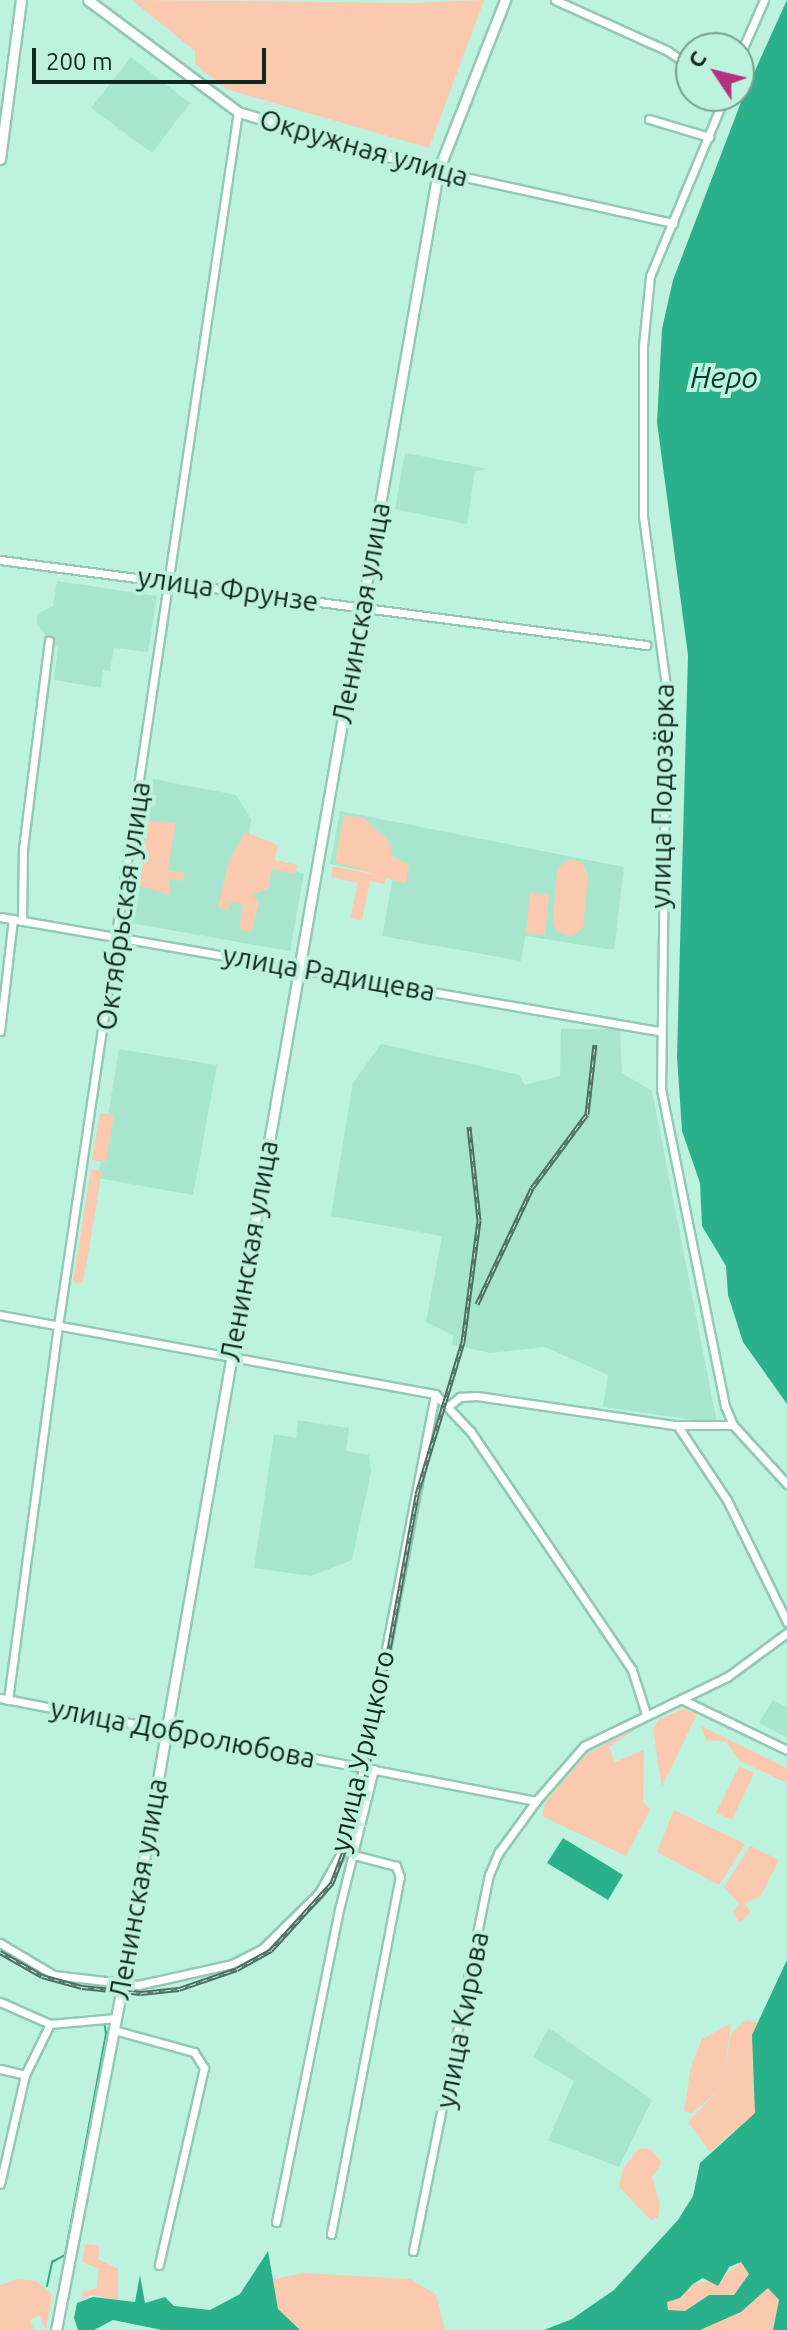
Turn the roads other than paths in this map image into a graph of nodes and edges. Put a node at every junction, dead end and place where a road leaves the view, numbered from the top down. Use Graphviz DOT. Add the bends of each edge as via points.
graph roads {
  1 [pos="21,0"];
  2 [pos="88,0"];
  3 [pos="505,0"];
  4 [pos="555,0"];
  5 [pos="764,0"];
  6 [pos="750,32"];
  7 [pos="675,56"];
  8 [pos="238,112"];
  9 [pos="719,112"];
  10 [pos="649,119"];
  11 [pos="709,137"];
  12 [pos="0,159"];
  13 [pos="438,171"];
  14 [pos="673,223"];
  15 [pos="0,560"];
  16 [pos="170,580"];
  17 [pos="363,608"];
  18 [pos="49,641"];
  19 [pos="646,645"];
  20 [pos="0,917"];
  21 [pos="17,920"];
  22 [pos="119,935"];
  23 [pos="298,968"];
  24 [pos="0,1031"];
  25 [pos="658,1031"];
  26 [pos="0,1315"];
  27 [pos="58,1326"];
  28 [pos="231,1356"];
  29 [pos="435,1394"];
  30 [pos="447,1403"];
  31 [pos="677,1425"];
  32 [pos="733,1425"];
  33 [pos="787,1484"];
  34 [pos="787,1622"];
  35 [pos="787,1633"];
  36 [pos="4,1699"];
  37 [pos="681,1699"];
  38 [pos="646,1714"];
  39 [pos="165,1727"];
  40 [pos="787,1750"];
  41 [pos="364,1767"];
  42 [pos="374,1769"];
  43 [pos="536,1801"];
  44 [pos="354,1855"];
  45 [pos="0,1943"];
  46 [pos="122,1986"];
  47 [pos="0,2002"];
  48 [pos="116,2018"];
  49 [pos="50,2024"];
  50 [pos="114,2030"];
  51 [pos="0,2069"];
  52 [pos="25,2075"];
  53 [pos="0,2184"];
  54 [pos="276,2222"];
  55 [pos="331,2234"];
  56 [pos="413,2251"];
  57 [pos="159,2265"];
  58 [pos="56,2330"];
  1 -- 12 [label="main road"];
  2 -- 8 [label="main road, Окружная улица"];
  3 -- 13 [label="main road, Ленинская улица"];
  4 -- 7 [label="street"];
  5 -- 6 [label="street"];
  8 -- 13 [label="main road, Окружная улица"];
  8 -- 16 [label="street, Октябрьская улица"];
  9 -- 11 [label="street, улица Подозёрка"];
  10 -- 11 [label="street"];
  11 -- 14 [label="street, улица Подозёрка"];
  13 -- 14 [label="street, Окружная улица"];
  13 -- 17 [label="main road, Ленинская улица"];
  14 -- 25 [label="street, улица Подозёрка" via="650,276 643,346 643,516 666,686"];
  15 -- 16 [label="street, улица Фрунзе"];
  16 -- 17 [label="street, улица Фрунзе"];
  16 -- 22 [label="street, Октябрьская улица"];
  17 -- 19 [label="street, улица Фрунзе"];
  17 -- 23 [label="main road, Ленинская улица"];
  18 -- 21 [label="street"];
  20 -- 21 [label="street, улица Радищева"];
  21 -- 22 [label="street, улица Радищева"];
  21 -- 24 [label="street"];
  22 -- 23 [label="street, улица Радищева"];
  22 -- 27 [label="street, Октябрьская улица"];
  23 -- 25 [label="street, улица Радищева"];
  23 -- 28 [label="main road, Ленинская улица"];
  25 -- 32 [label="street, улица Подозёрка" via="661,1089 699,1297"];
  26 -- 27 [label="street"];
  27 -- 28 [label="street"];
  27 -- 36 [label="street, Октябрьская улица"];
  28 -- 29 [label="street"];
  28 -- 39 [label="main road, Ленинская улица"];
  29 -- 30 [label="street"];
  29 -- 41 [label="street, улица Урицкого"];
  30 -- 31 [label="street" via="477,1396"];
  30 -- 38 [label="street" via="632,1670"];
  31 -- 32 [label="street"];
  31 -- 34 [label="street" via="727,1500"];
  32 -- 33 [label="street, улица Подозёрка"];
  35 -- 37 [label="street" via="749,1664"];
  36 -- 39 [label="street, улица Добролюбова"];
  37 -- 38 [label="street"];
  37 -- 40 [label="street"];
  38 -- 43 [label="street" via="584,1746"];
  39 -- 41 [label="street, улица Добролюбова"];
  39 -- 46 [label="main road, Ленинская улица"];
  41 -- 42 [label="street, улица Добролюбова"];
  41 -- 46 [label="street, улица Урицкого" via="347,1842 334,1871 293,1922 263,1948 232,1964"];
  42 -- 43 [label="street, улица Добролюбова"];
  42 -- 44 [label="street, улица Урицкого"];
  43 -- 56 [label="street, улица Кирова" via="489,1875"];
  44 -- 54 [label="street, улица Урицкого"];
  44 -- 55 [label="street" via="396,1866 400,1877"];
  45 -- 46 [label="street, улица Урицкого" via="54,1975"];
  46 -- 48 [label="main road, Ленинская улица"];
  47 -- 49 [label="street"];
  48 -- 49 [label="street"];
  48 -- 50 [label="main road, Ленинская улица"];
  49 -- 52 [label="street"];
  50 -- 57 [label="street" via="194,2052 204,2068"];
  50 -- 58 [label="main road, Ленинская улица"];
  51 -- 52 [label="street"];
  52 -- 53 [label="street"];
}
